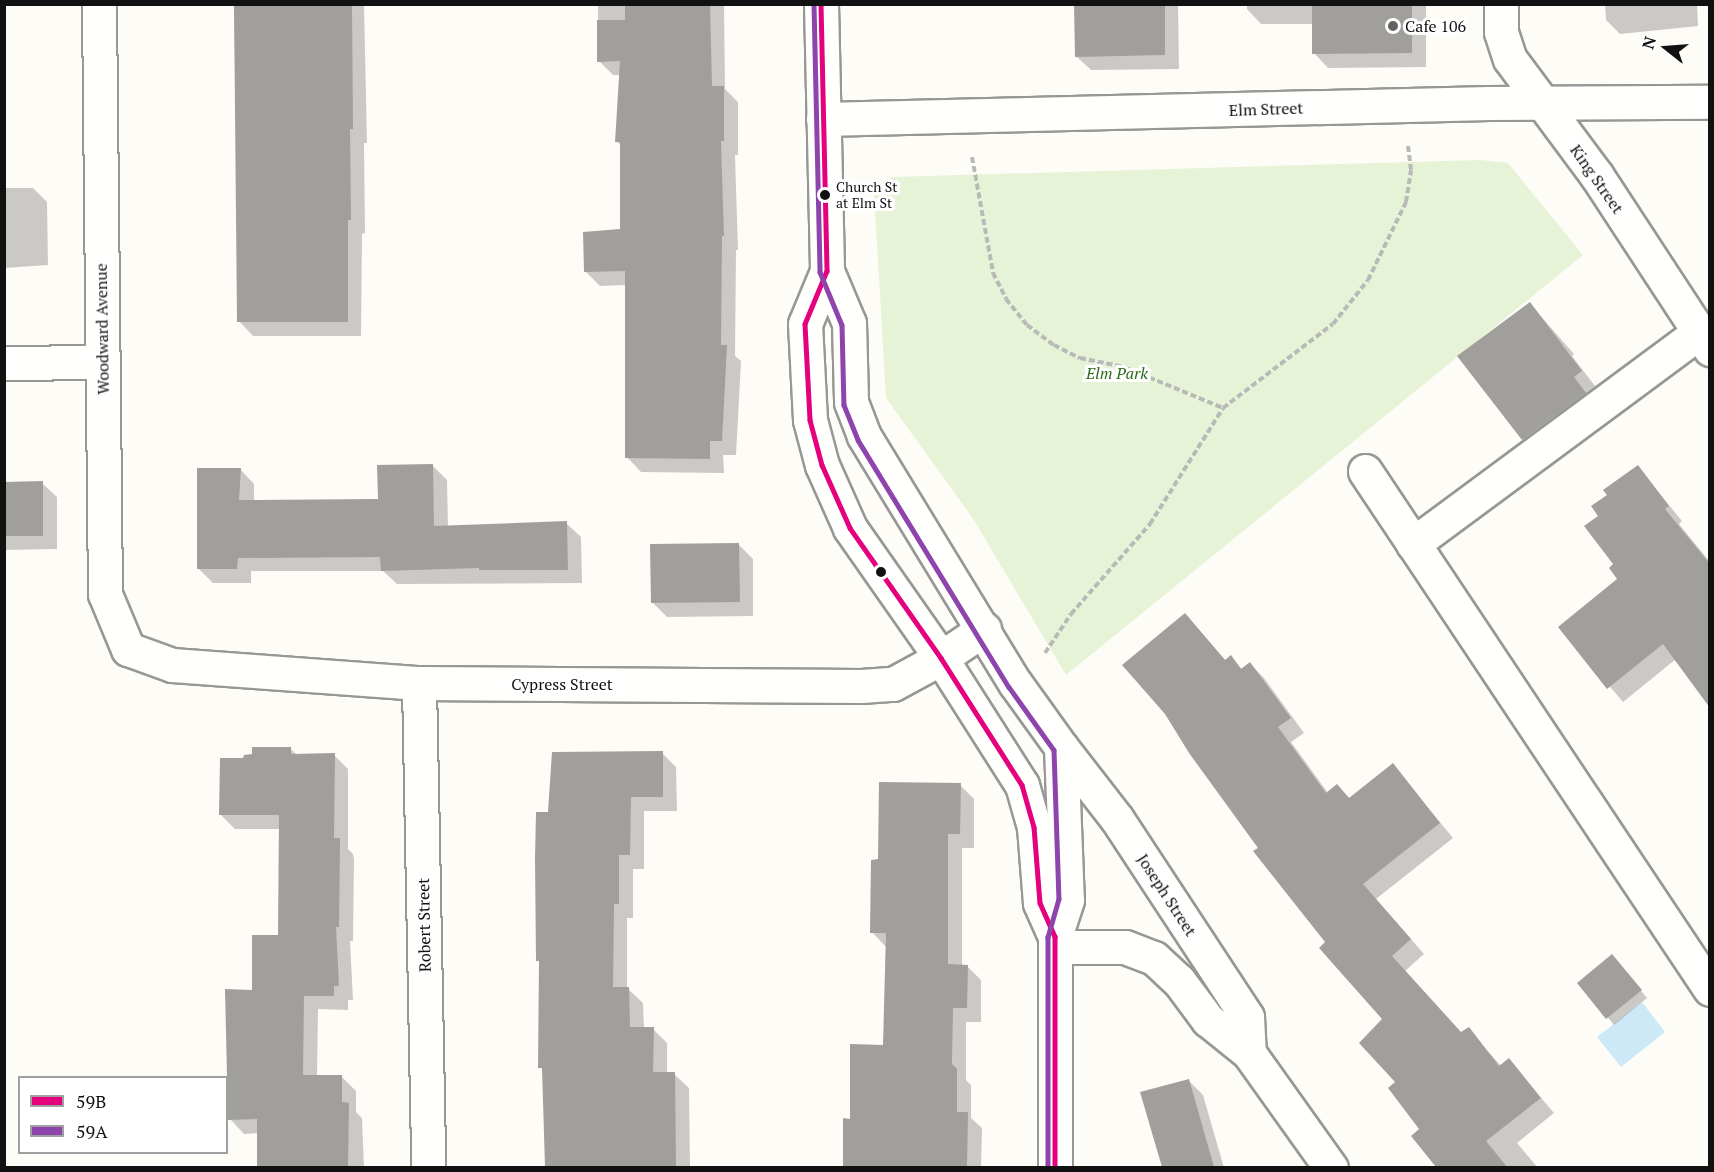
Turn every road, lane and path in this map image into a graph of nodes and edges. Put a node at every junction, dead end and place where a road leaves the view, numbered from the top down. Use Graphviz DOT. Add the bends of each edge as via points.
graph roads {
  1 [pos="99,4"];
  2 [pos="821,4"];
  3 [pos="1501,4"];
  4 [pos="1710,102"];
  5 [pos="1542,103"];
  6 [pos="1405,105"];
  7 [pos="964,118"];
  8 [pos="823,119"];
  9 [pos="827,271"];
  10 [pos="1704,341"];
  11 [pos="103,362"];
  12 [pos="4,363"];
  13 [pos="1223,408"];
  14 [pos="1365,471"];
  15 [pos="1413,544"];
  16 [pos="984,629"];
  17 [pos="128,649"];
  18 [pos="1044,655"];
  19 [pos="941,658"];
  20 [pos="419,683"];
  21 [pos="1061,747"];
  22 [pos="1055,942"];
  23 [pos="1710,989"];
  24 [pos="1249,1053"];
  25 [pos="428,1167"];
  26 [pos="1055,1167"];
  27 [pos="1331,1167"];
  1 -- 11 [label="street, Woodward Avenue"];
  2 -- 8 [label="street"];
  3 -- 5 [label="street, King Street" via="1501,32 1510,59"];
  4 -- 5 [label="street, Elm Street"];
  5 -- 6 [label="street, Elm Street"];
  5 -- 10 [label="street, King Street" via="1598,176"];
  6 -- 7 [label="street, Elm Street"];
  6 -- 13 [label="path" via="1411,170 1406,202 1368,280 1333,324"];
  7 -- 8 [label="street, Elm Street"];
  7 -- 13 [label="path" via="993,273 1006,299 1027,325 1080,358 1124,367"];
  8 -- 9 [label="street"];
  9 -- 16 [label="street, Joseph Street" via="849,323 851,402 864,436"];
  9 -- 19 [label="street" via="805,324 810,420 822,465 850,528"];
  10 -- 15 [label="street"];
  11 -- 12 [label="street"];
  11 -- 17 [label="street, Woodward Avenue" via="105,594"];
  13 -- 18 [label="path" via="1150,524 1071,614"];
  14 -- 15 [label="street"];
  15 -- 23 [label="street"];
  16 -- 19 [label="street, Cypress Street"];
  16 -- 21 [label="street, Joseph Street" via="1015,683"];
  17 -- 20 [label="street, Cypress Street" via="172,666"];
  19 -- 20 [label="street, Cypress Street" via="893,684"];
  19 -- 22 [label="street" via="1022,785 1034,827 1041,903"];
  20 -- 25 [label="street, Robert Street"];
  21 -- 22 [label="street" via="1067,900"];
  21 -- 24 [label="street, Joseph Street" via="1117,819 1247,1017"];
  22 -- 24 [label="street" via="1125,947 1154,958 1179,981 1208,1020"];
  22 -- 26 [label="street"];
  24 -- 27 [label="street"];
}
